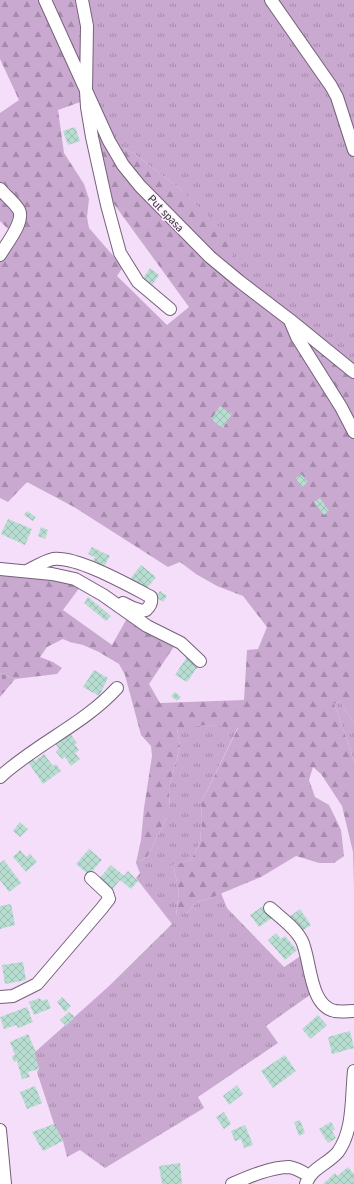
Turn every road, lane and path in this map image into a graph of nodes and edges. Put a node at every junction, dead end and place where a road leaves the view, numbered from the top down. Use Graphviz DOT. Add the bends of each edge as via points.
graph roads {
  1 [pos="46,0"];
  2 [pos="82,0"];
  3 [pos="271,0"];
  4 [pos="86,91"];
  5 [pos="354,150"];
  6 [pos="0,189"];
  7 [pos="0,255"];
  8 [pos="170,309"];
  9 [pos="290,320"];
  10 [pos="354,372"];
  11 [pos="354,432"];
  12 [pos="0,570"];
  13 [pos="27,571"];
  14 [pos="103,595"];
  15 [pos="200,661"];
  16 [pos="118,688"];
  17 [pos="0,777"];
  18 [pos="91,878"];
  19 [pos="270,908"];
  20 [pos="0,997"];
  21 [pos="354,1011"];
  22 [pos="354,1071"];
  23 [pos="354,1109"];
  24 [pos="0,1130"];
  25 [pos="2,1164"];
  26 [pos="307,1180"];
  27 [pos="5,1184"];
  28 [pos="232,1184"];
  1 -- 4 [label="street, Put spasa"];
  2 -- 4 [label="street" via="87,26"];
  3 -- 5 [label="street" via="331,86"];
  4 -- 8 [label="street" via="92,137 120,253 138,282"];
  4 -- 9 [label="street, Put spasa" via="109,141 123,165 140,186 210,257"];
  6 -- 7 [label="street" via="16,206 21,216"];
  9 -- 10 [label="street, Put spasa"];
  9 -- 11 [label="street" via="297,337"];
  12 -- 13 [label="street"];
  13 -- 14 [label="street" via="75,579"];
  13 -- 14 [label="street" via="52,559 70,560 115,578 151,597 152,600 151,605 142,611"];
  14 -- 15 [label="street" via="147,626 181,643"];
  16 -- 17 [label="street" via="95,709 35,749"];
  18 -- 20 [label="street" via="107,893 109,899 37,984 13,996"];
  19 -- 21 [label="street" via="285,921 302,942 315,990 323,1004 328,1009 336,1011"];
  22 -- 23 [label="street"];
  23 -- 26 [label="street" via="353,1122 339,1151 326,1164 313,1171"];
  24 -- 25 [label="street"];
  25 -- 27 [label="street"];
  26 -- 28 [label="street" via="302,1171 289,1167 253,1175"];
}
